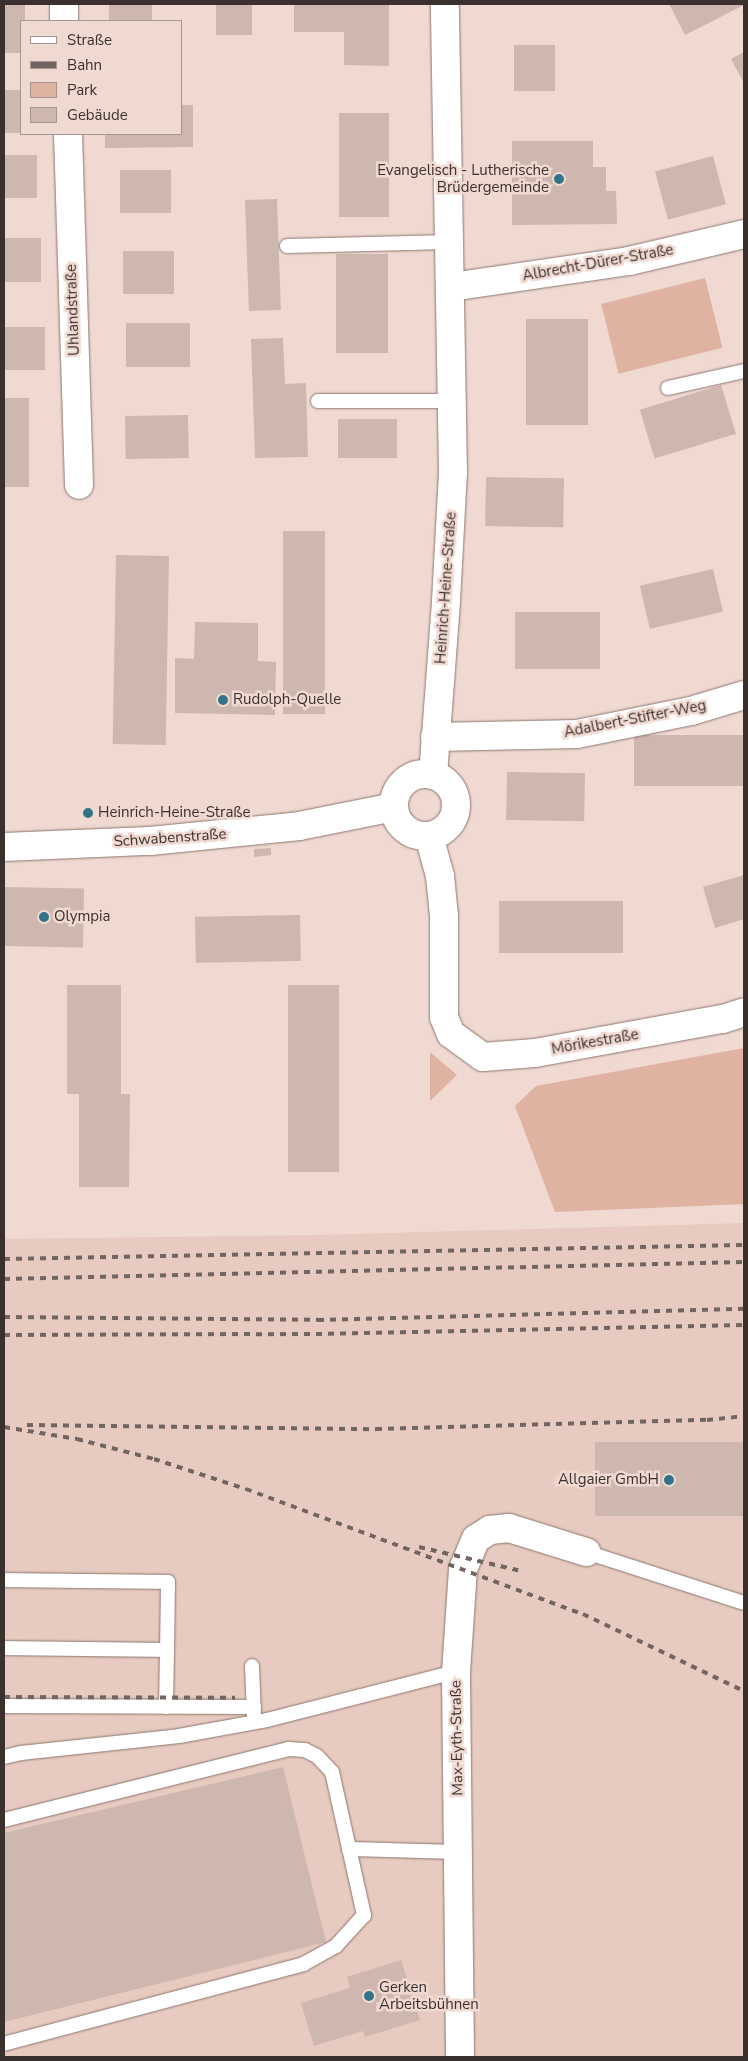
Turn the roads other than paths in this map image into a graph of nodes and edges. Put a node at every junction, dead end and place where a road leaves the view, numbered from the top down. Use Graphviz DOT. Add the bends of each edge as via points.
graph roads {
  1 [pos="64,4"];
  2 [pos="445,4"];
  3 [pos="64,20"];
  4 [pos="68,135"];
  5 [pos="744,234"];
  6 [pos="450,242"];
  7 [pos="287,246"];
  8 [pos="451,288"];
  9 [pos="744,371"];
  10 [pos="668,388"];
  11 [pos="318,401"];
  12 [pos="452,401"];
  13 [pos="79,485"];
  14 [pos="744,694"];
  15 [pos="435,737"];
  16 [pos="433,774"];
  17 [pos="394,807"];
  18 [pos="429,836"];
  19 [pos="4,847"];
  20 [pos="744,1012"];
  21 [pos="586,1552"];
  22 [pos="4,1580"];
  23 [pos="744,1603"];
  24 [pos="4,1648"];
  25 [pos="167,1650"];
  26 [pos="252,1666"];
  27 [pos="456,1672"];
  28 [pos="4,1706"];
  29 [pos="166,1707"];
  30 [pos="254,1707"];
  31 [pos="255,1722"];
  32 [pos="4,1757"];
  33 [pos="4,1820"];
  34 [pos="349,1849"];
  35 [pos="459,1852"];
  36 [pos="4,2044"];
  37 [pos="460,2057"];
  1 -- 3 [label="street"];
  2 -- 6 [label="street, Heinrich-Heine-Straße"];
  4 -- 13 [label="street, Uhlandstraße"];
  5 -- 8 [label="street, Albrecht-Dürer-Straße" via="629,261"];
  6 -- 7 [label="lane"];
  6 -- 8 [label="street, Heinrich-Heine-Straße"];
  8 -- 12 [label="street, Heinrich-Heine-Straße"];
  9 -- 10 [label="lane"];
  11 -- 12 [label="lane"];
  12 -- 15 [label="street, Heinrich-Heine-Straße" via="448,574"];
  14 -- 15 [label="street, Adalbert-Stifter-Weg" via="691,711 577,734"];
  15 -- 16 [label="street, Heinrich-Heine-Straße"];
  16 -- 17 [label="street" via="414,776 405,781 395,797"];
  16 -- 18 [label="street" via="452,788 457,802 447,828"];
  17 -- 18 [label="street" via="405,828 419,836"];
  17 -- 19 [label="street, Schwabenstraße" via="299,826 150,841"];
  18 -- 20 [label="street, Mörikestraße" via="440,876 444,916 444,1017 451,1034 482,1056 535,1053 723,1019"];
  21 -- 23 [label="lane"];
  21 -- 27 [label="street, Max-Eyth-Straße" via="509,1528 490,1530 476,1539 462,1569"];
  22 -- 25 [label="lane" via="168,1582"];
  24 -- 25 [label="lane"];
  25 -- 29 [label="lane"];
  26 -- 30 [label="lane"];
  27 -- 31 [label="lane"];
  27 -- 35 [label="street, Max-Eyth-Straße"];
  28 -- 29 [label="lane"];
  29 -- 30 [label="lane"];
  30 -- 31 [label="lane"];
  31 -- 32 [label="lane" via="179,1736"];
  33 -- 34 [label="lane" via="289,1749 305,1750 317,1756 332,1772"];
  34 -- 35 [label="lane"];
  34 -- 36 [label="lane" via="364,1915 336,1946 304,1964"];
  35 -- 37 [label="street, Max-Eyth-Straße"];
}
